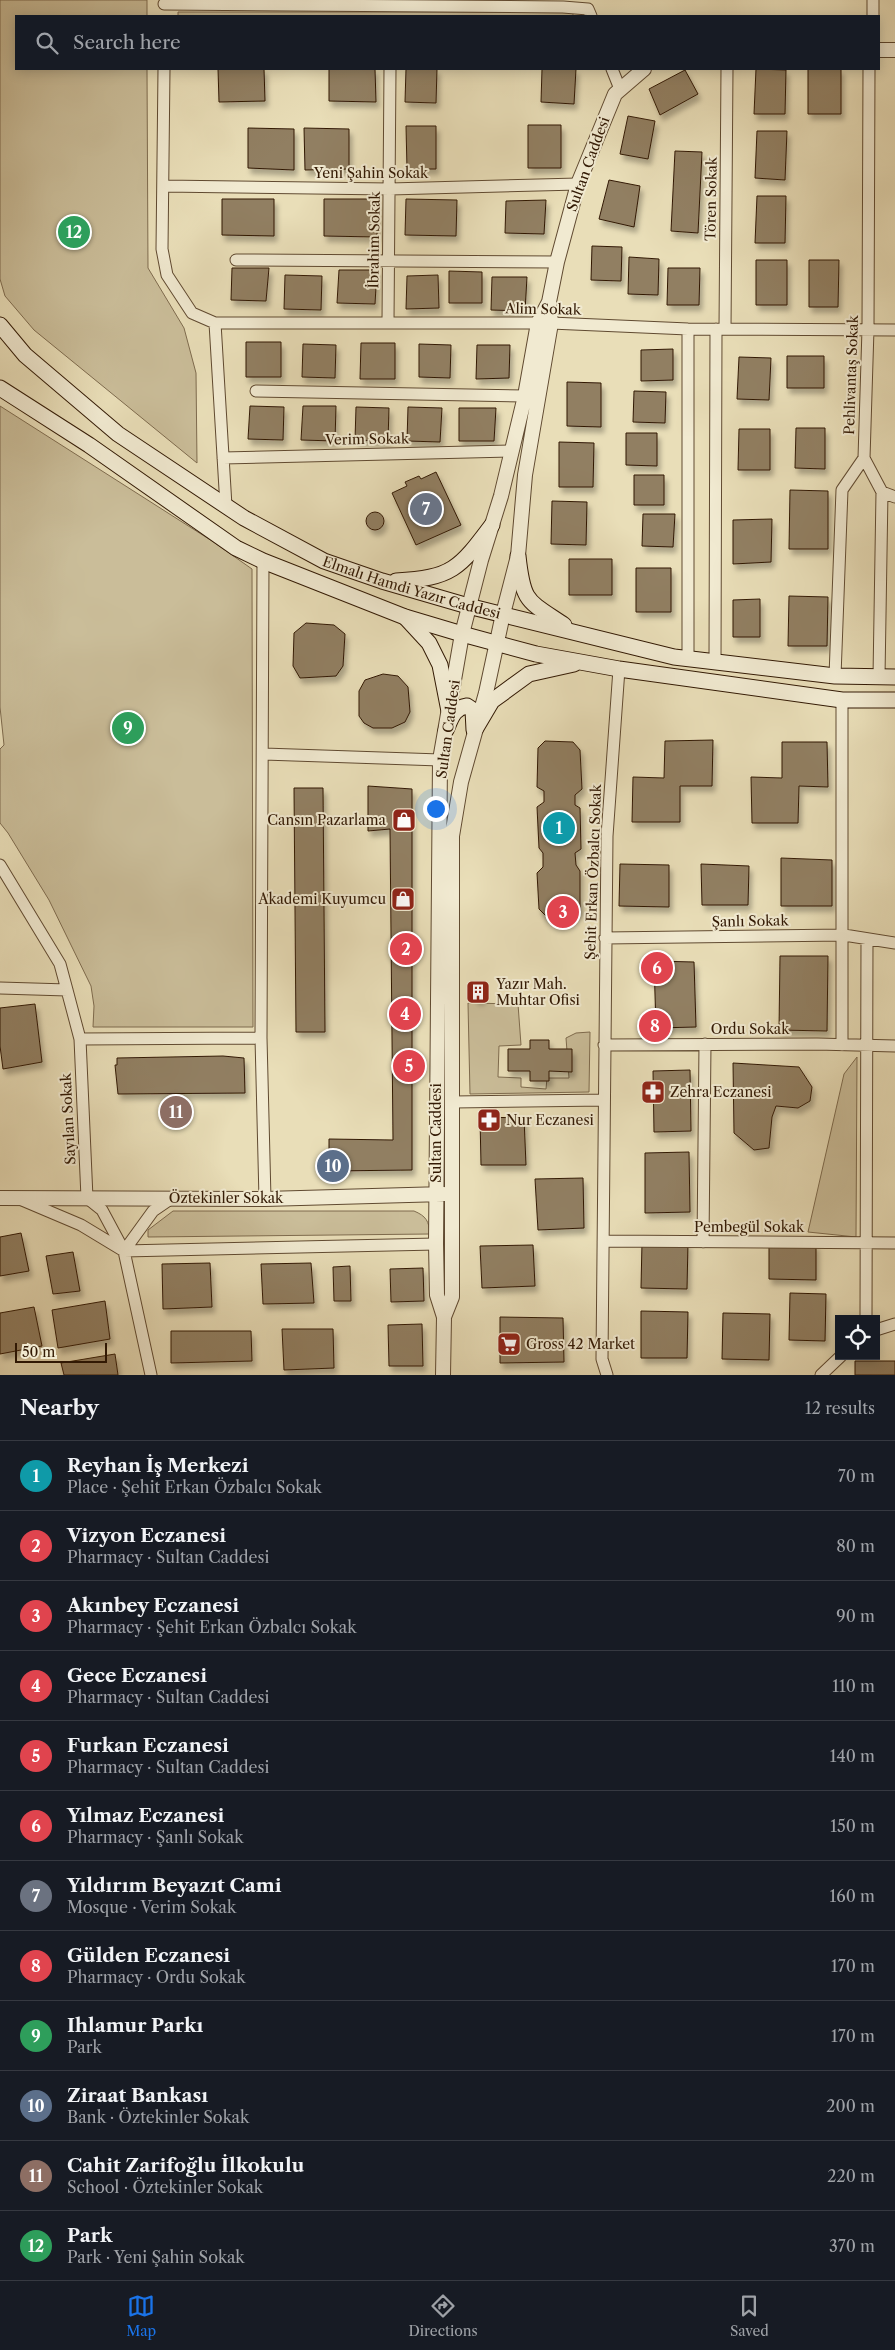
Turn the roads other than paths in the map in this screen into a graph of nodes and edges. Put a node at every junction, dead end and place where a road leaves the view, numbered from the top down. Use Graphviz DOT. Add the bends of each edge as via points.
graph roads {
  1 [pos="873,0"];
  2 [pos="164,2"];
  3 [pos="389,3"];
  4 [pos="577,4"];
  5 [pos="164,15"];
  6 [pos="591,15"];
  7 [pos="873,15"];
  8 [pos="880,50"];
  9 [pos="895,50"];
  10 [pos="164,70"];
  11 [pos="390,70"];
  12 [pos="612,70"];
  13 [pos="643,70"];
  14 [pos="727,70"];
  15 [pos="869,70"];
  16 [pos="620,89"];
  17 [pos="578,184"];
  18 [pos="164,186"];
  19 [pos="390,189"];
  20 [pos="389,259"];
  21 [pos="236,260"];
  22 [pos="557,262"];
  23 [pos="388,322"];
  24 [pos="215,323"];
  25 [pos="544,323"];
  26 [pos="0,325"];
  27 [pos="688,329"];
  28 [pos="720,329"];
  29 [pos="868,329"];
  30 [pos="895,330"];
  31 [pos="0,388"];
  32 [pos="256,391"];
  33 [pos="525,396"];
  34 [pos="512,451"];
  35 [pos="223,458"];
  36 [pos="864,458"];
  37 [pos="882,492"];
  38 [pos="895,497"];
  39 [pos="226,506"];
  40 [pos="492,525"];
  41 [pos="518,556"];
  42 [pos="263,561"];
  43 [pos="382,581"];
  44 [pos="468,606"];
  45 [pos="503,614"];
  46 [pos="406,617"];
  47 [pos="574,632"];
  48 [pos="462,634"];
  49 [pos="496,644"];
  50 [pos="688,659"];
  51 [pos="584,662"];
  52 [pos="715,663"];
  53 [pos="619,669"];
  54 [pos="834,676"];
  55 [pos="879,677"];
  56 [pos="895,677"];
  57 [pos="842,700"];
  58 [pos="895,700"];
  59 [pos="449,710"];
  60 [pos="446,730"];
  61 [pos="475,731"];
  62 [pos="264,754"];
  63 [pos="440,760"];
  64 [pos="0,865"];
  65 [pos="844,935"];
  66 [pos="605,938"];
  67 [pos="867,939"];
  68 [pos="895,943"];
  69 [pos="0,988"];
  70 [pos="67,990"];
  71 [pos="261,1038"];
  72 [pos="80,1039"];
  73 [pos="604,1044"];
  74 [pos="705,1044"];
  75 [pos="842,1044"];
  76 [pos="865,1045"];
  77 [pos="895,1046"];
  78 [pos="604,1100"];
  79 [pos="453,1102"];
  80 [pos="436,1194"];
  81 [pos="453,1194"];
  82 [pos="0,1198"];
  83 [pos="18,1198"];
  84 [pos="87,1198"];
  85 [pos="172,1198"];
  86 [pos="265,1199"];
  87 [pos="603,1241"];
  88 [pos="703,1242"];
  89 [pos="865,1243"];
  90 [pos="895,1243"];
  91 [pos="436,1244"];
  92 [pos="124,1250"];
  93 [pos="866,1315"];
  94 [pos="444,1317"];
  95 [pos="895,1324"];
  96 [pos="880,1329"];
  97 [pos="837,1360"];
  98 [pos="151,1375"];
  99 [pos="443,1375"];
  100 [pos="607,1375"];
  101 [pos="821,1375"];
  1 -- 7 [label="street"];
  2 -- 3 [label="street"];
  2 -- 5 [label="street"];
  3 -- 4 [label="street"];
  4 -- 6 [label="street" via="588,9"];
  8 -- 9 [label="street"];
  10 -- 18 [label="street"];
  11 -- 19 [label="street, İbrahim Sokak"];
  12 -- 16 [label="street"];
  13 -- 16 [label="street, Sultan Caddesi"];
  14 -- 28 [label="street, Tören Sokak"];
  15 -- 29 [label="street, Pehlivantaş Sokak"];
  16 -- 17 [label="street, Sultan Caddesi" via="615,94"];
  17 -- 19 [label="street, Yeni Şahin Sokak"];
  17 -- 22 [label="street, Sultan Caddesi"];
  18 -- 19 [label="street, Yeni Şahin Sokak"];
  18 -- 24 [label="street, Alim Sokak" via="162,249 167,275 192,313"];
  19 -- 20 [label="street, İbrahim Sokak"];
  20 -- 21 [label="street"];
  20 -- 22 [label="street"];
  20 -- 23 [label="street, İbrahim Sokak"];
  22 -- 25 [label="street, Sultan Caddesi"];
  23 -- 24 [label="street, Alim Sokak"];
  23 -- 25 [label="street, Alim Sokak"];
  24 -- 35 [label="street"];
  25 -- 27 [label="street, Alim Sokak"];
  25 -- 33 [label="street, Sultan Caddesi"];
  25 -- 41 [label="street, Sultan Caddesi"];
  26 -- 39 [label="main road, Elmalı Hamdi Yazır Caddesi" via="25,355 118,434"];
  27 -- 28 [label="street, Alim Sokak"];
  27 -- 50 [label="street"];
  28 -- 29 [label="street, Alim Sokak"];
  28 -- 52 [label="street, Tören Sokak"];
  29 -- 30 [label="street, Alim Sokak"];
  29 -- 36 [label="street, Pehlivantaş Sokak"];
  31 -- 42 [label="main road, Elmalı Hamdi Yazır Caddesi" via="89,445 236,548"];
  32 -- 33 [label="street"];
  33 -- 34 [label="street, Sultan Caddesi"];
  34 -- 35 [label="street, Verim Sokak"];
  34 -- 40 [label="street, Sultan Caddesi"];
  35 -- 39 [label="street"];
  36 -- 37 [label="street, Pehlivantaş Sokak"];
  36 -- 54 [label="street" via="842,490"];
  37 -- 38 [label="street"];
  37 -- 55 [label="street, Pehlivantaş Sokak"];
  39 -- 43 [label="main road, Elmalı Hamdi Yazır Caddesi" via="324,561"];
  40 -- 43 [label="main road" via="453,570 437,576"];
  40 -- 44 [label="street, Sultan Caddesi"];
  41 -- 45 [label="street, Sultan Caddesi"];
  41 -- 47 [label="main road" via="522,585 530,602"];
  42 -- 46 [label="main road, Elmalı Hamdi Yazır Caddesi"];
  42 -- 62 [label="street"];
  43 -- 44 [label="main road, Elmalı Hamdi Yazır Caddesi"];
  44 -- 45 [label="main road, Elmalı Hamdi Yazır Caddesi"];
  44 -- 48 [label="street, Sultan Caddesi"];
  45 -- 47 [label="main road, Elmalı Hamdi Yazır Caddesi"];
  45 -- 49 [label="street, Sultan Caddesi"];
  46 -- 48 [label="main road, Elmalı Hamdi Yazır Caddesi"];
  46 -- 59 [label="main road" via="429,643 440,665"];
  47 -- 50 [label="main road, Elmalı Hamdi Yazır Caddesi"];
  48 -- 49 [label="main road, Elmalı Hamdi Yazır Caddesi"];
  48 -- 59 [label="street, Sultan Caddesi"];
  49 -- 51 [label="main road, Elmalı Hamdi Yazır Caddesi"];
  49 -- 61 [label="street, Sultan Caddesi"];
  50 -- 52 [label="main road, Elmalı Hamdi Yazır Caddesi"];
  51 -- 53 [label="main road, Elmalı Hamdi Yazır Caddesi"];
  51 -- 61 [label="main road" via="529,674 492,701"];
  52 -- 54 [label="main road, Elmalı Hamdi Yazır Caddesi"];
  53 -- 57 [label="main road, Elmalı Hamdi Yazır Caddesi"];
  53 -- 66 [label="street, Şehit Erkan Özbalcı Sokak" via="607,836"];
  54 -- 55 [label="main road, Elmalı Hamdi Yazır Caddesi"];
  55 -- 56 [label="main road, Elmalı Hamdi Yazır Caddesi"];
  57 -- 58 [label="main road, Elmalı Hamdi Yazır Caddesi"];
  57 -- 65 [label="street"];
  59 -- 60 [label="street, Sultan Caddesi"];
  60 -- 61 [label="main road" via="454,712 466,706 473,710"];
  60 -- 63 [label="street, Sultan Caddesi"];
  61 -- 79 [label="street, Sultan Caddesi" via="461,782 452,836"];
  62 -- 63 [label="street"];
  62 -- 71 [label="street"];
  63 -- 80 [label="street, Sultan Caddesi"];
  64 -- 70 [label="street, Sayılan Sokak" via="60,964"];
  65 -- 66 [label="street, Şanlı Sokak"];
  65 -- 67 [label="street, Şanlı Sokak"];
  65 -- 75 [label="street"];
  66 -- 73 [label="street, Şehit Erkan Özbalcı Sokak"];
  67 -- 68 [label="street, Şanlı Sokak"];
  67 -- 76 [label="street"];
  69 -- 70 [label="street"];
  70 -- 72 [label="street, Sayılan Sokak"];
  71 -- 72 [label="street"];
  71 -- 86 [label="street"];
  72 -- 84 [label="street, Sayılan Sokak"];
  73 -- 74 [label="street, Ordu Sokak"];
  73 -- 78 [label="street, Şehit Erkan Özbalcı Sokak"];
  74 -- 75 [label="street, Ordu Sokak"];
  74 -- 88 [label="street"];
  75 -- 76 [label="street, Ordu Sokak"];
  76 -- 77 [label="street, Ordu Sokak"];
  76 -- 89 [label="street"];
  78 -- 79 [label="street"];
  78 -- 87 [label="street, Şehit Erkan Özbalcı Sokak"];
  79 -- 81 [label="street, Sultan Caddesi"];
  80 -- 81 [label="street, Öztekinler Sokak"];
  80 -- 86 [label="street, Öztekinler Sokak"];
  80 -- 91 [label="street, Sultan Caddesi"];
  81 -- 94 [label="street, Sultan Caddesi" via="452,1297"];
  82 -- 83 [label="street, Öztekinler Sokak"];
  83 -- 84 [label="street, Öztekinler Sokak"];
  83 -- 92 [label="street" via="81,1225"];
  84 -- 85 [label="street, Öztekinler Sokak"];
  84 -- 92 [label="street" via="102,1210"];
  85 -- 86 [label="street, Öztekinler Sokak"];
  85 -- 92 [label="street" via="153,1211"];
  87 -- 88 [label="street, Pembegül Sokak"];
  87 -- 100 [label="street, Şehit Erkan Özbalcı Sokak" via="602,1359"];
  88 -- 89 [label="street, Pembegül Sokak"];
  89 -- 90 [label="street, Pembegül Sokak"];
  89 -- 93 [label="street"];
  91 -- 92 [label="street"];
  91 -- 94 [label="street, Sultan Caddesi" via="437,1295"];
  92 -- 98 [label="street"];
  94 -- 99 [label="street, Sultan Caddesi"];
  95 -- 96 [label="street"];
  97 -- 101 [label="street"];
}
